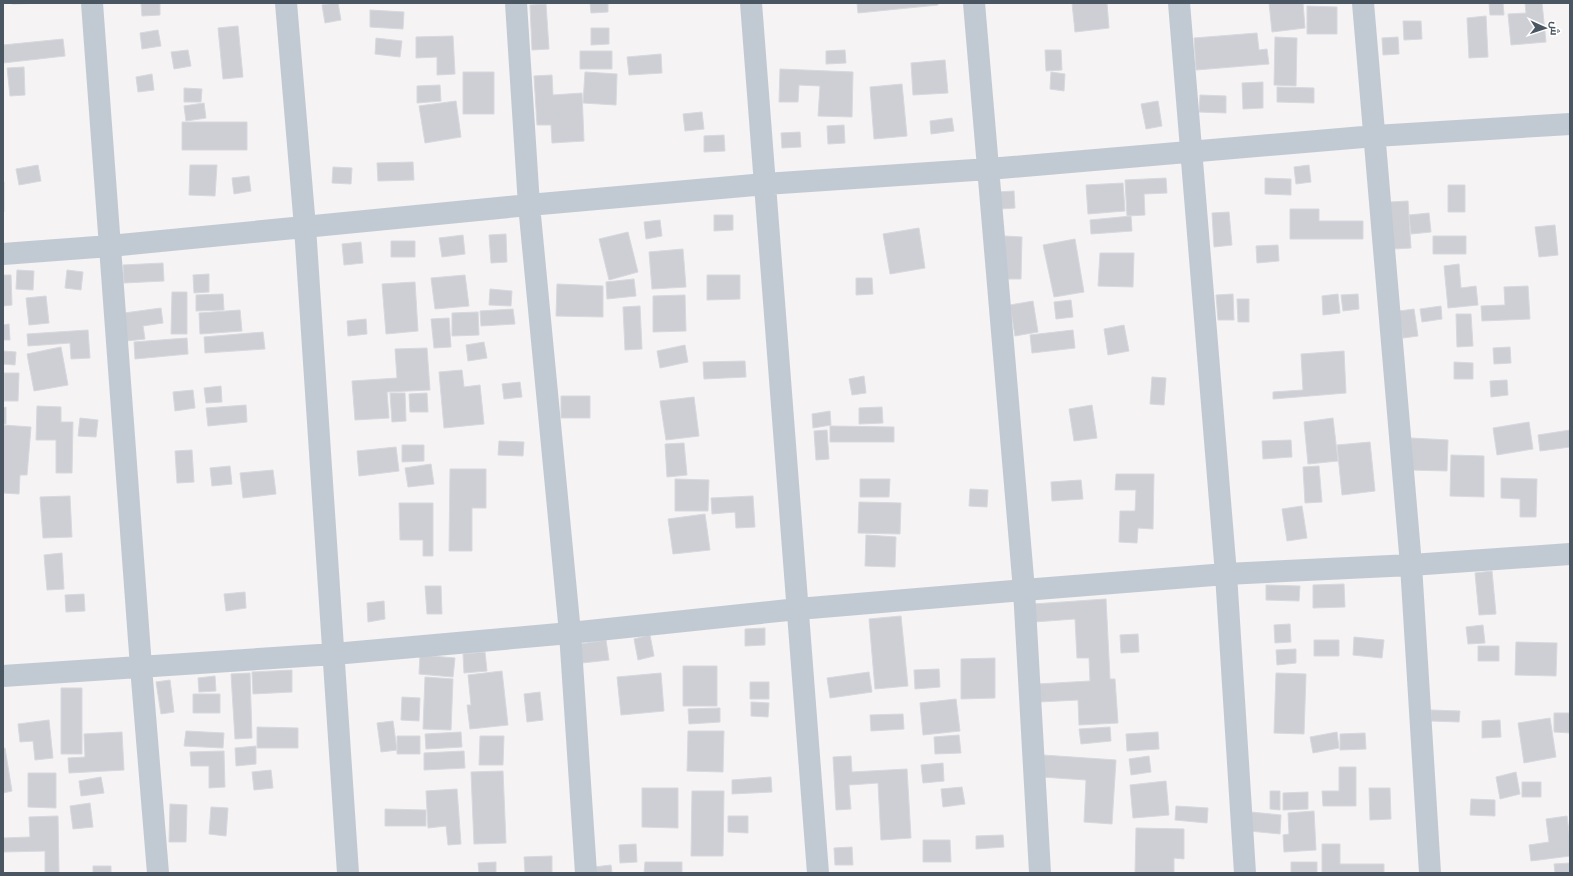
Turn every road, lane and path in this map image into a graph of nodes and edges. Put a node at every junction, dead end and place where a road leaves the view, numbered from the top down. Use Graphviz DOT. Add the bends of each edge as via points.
graph roads {
  1 [pos="92,3"];
  2 [pos="286,3"];
  3 [pos="516,3"];
  4 [pos="751,3"];
  5 [pos="974,3"];
  6 [pos="1180,3"];
  7 [pos="1363,3"];
  8 [pos="1570,124"];
  9 [pos="1375,136"];
  10 [pos="1193,152"];
  11 [pos="989,169"];
  12 [pos="765,184"];
  13 [pos="529,205"];
  14 [pos="305,227"];
  15 [pos="110,246"];
  16 [pos="3,254"];
  17 [pos="1570,554"];
  18 [pos="1411,565"];
  19 [pos="1226,574"];
  20 [pos="1024,590"];
  21 [pos="798,609"];
  22 [pos="570,633"];
  23 [pos="334,654"];
  24 [pos="141,667"];
  25 [pos="3,676"];
  26 [pos="158,873"];
  27 [pos="348,873"];
  28 [pos="586,873"];
  29 [pos="818,873"];
  30 [pos="1040,873"];
  31 [pos="1245,873"];
  32 [pos="1430,873"];
  1 -- 15 [label="street"];
  2 -- 14 [label="street"];
  3 -- 13 [label="street"];
  4 -- 12 [label="street"];
  5 -- 11 [label="street"];
  6 -- 10 [label="street"];
  7 -- 9 [label="street"];
  8 -- 9 [label="street"];
  9 -- 10 [label="street"];
  9 -- 18 [label="street"];
  10 -- 11 [label="street"];
  10 -- 19 [label="street"];
  11 -- 12 [label="street"];
  11 -- 20 [label="street"];
  12 -- 13 [label="street"];
  12 -- 21 [label="street"];
  13 -- 14 [label="street"];
  13 -- 22 [label="street"];
  14 -- 15 [label="street"];
  14 -- 23 [label="street"];
  15 -- 16 [label="street"];
  15 -- 24 [label="street"];
  17 -- 18 [label="street"];
  18 -- 19 [label="street"];
  18 -- 32 [label="street"];
  19 -- 20 [label="street"];
  19 -- 31 [label="street"];
  20 -- 21 [label="street"];
  20 -- 30 [label="street"];
  21 -- 22 [label="street"];
  21 -- 29 [label="street"];
  22 -- 23 [label="street"];
  22 -- 28 [label="street"];
  23 -- 24 [label="street"];
  23 -- 27 [label="street"];
  24 -- 25 [label="street"];
  24 -- 26 [label="street"];
}
